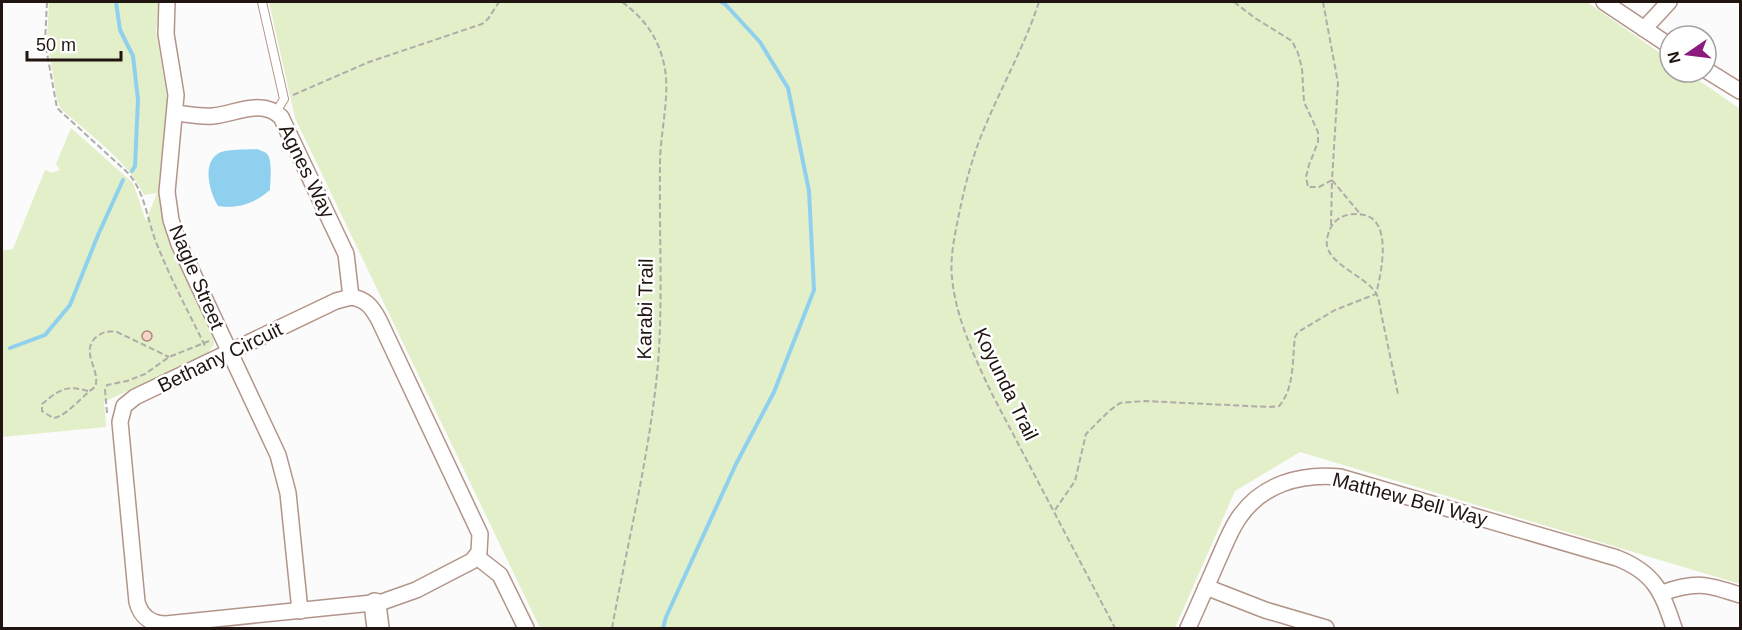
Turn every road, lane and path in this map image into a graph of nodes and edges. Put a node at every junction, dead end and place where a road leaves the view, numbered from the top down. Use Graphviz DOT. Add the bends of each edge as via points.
graph roads {
  1 [pos="47,2"];
  2 [pos="167,2"];
  3 [pos="262,2"];
  4 [pos="499,2"];
  5 [pos="622,2"];
  6 [pos="1039,2"];
  7 [pos="1234,2"];
  8 [pos="1323,2"];
  9 [pos="1604,2"];
  10 [pos="1669,2"];
  11 [pos="1644,29"];
  12 [pos="1658,38"];
  13 [pos="1718,78"];
  14 [pos="1740,92"];
  15 [pos="284,99"];
  16 [pos="276,112"];
  17 [pos="175,113"];
  18 [pos="1332,180"];
  19 [pos="1361,214"];
  20 [pos="1331,225"];
  21 [pos="1376,294"];
  22 [pos="351,297"];
  23 [pos="214,338"];
  24 [pos="204,343"];
  25 [pos="230,352"];
  26 [pos="209,353"];
  27 [pos="169,357"];
  28 [pos="88,392"];
  29 [pos="1398,394"];
  30 [pos="108,422"];
  31 [pos="1054,510"];
  32 [pos="477,557"];
  33 [pos="1206,587"];
  34 [pos="1662,594"];
  35 [pos="1740,595"];
  36 [pos="375,603"];
  37 [pos="300,611"];
  38 [pos="378,628"];
  39 [pos="526,628"];
  40 [pos="612,628"];
  41 [pos="1115,628"];
  42 [pos="1188,628"];
  43 [pos="1326,628"];
  44 [pos="1674,628"];
  1 -- 24 [label="path" via="45,42 57,108 136,184 164,261"];
  2 -- 17 [label="street, Nagle Street" via="166,34 176,95"];
  3 -- 15 [label="lane"];
  4 -- 15 [label="path" via="482,24 369,62"];
  5 -- 40 [label="path, Karabi Trail" via="652,31 665,67 666,86 660,160 658,363 649,437"];
  6 -- 31 [label="path, Koyunda Trail" via="964,186 952,278 974,356"];
  7 -- 18 [label="path" via="1292,41 1302,68 1304,102 1318,132 1306,177 1308,187 1319,187"];
  8 -- 18 [label="path" via="1338,83"];
  9 -- 11 [label="street"];
  10 -- 11 [label="street"];
  11 -- 12 [label="street"];
  13 -- 14 [label="street"];
  15 -- 16 [label="lane"];
  16 -- 17 [label="street, Agnes Way" via="261,107 211,116"];
  16 -- 22 [label="street, Agnes Way" via="346,254"];
  17 -- 25 [label="street, Nagle Street" via="167,178 171,220"];
  18 -- 19 [label="path"];
  18 -- 20 [label="path"];
  19 -- 20 [label="path" via="1339,218"];
  19 -- 21 [label="path" via="1367,215 1381,236 1383,249"];
  20 -- 21 [label="path" via="1326,238 1329,249 1340,264"];
  21 -- 29 [label="path"];
  21 -- 31 [label="path" via="1335,310 1298,332 1290,385 1279,406 1120,403 1086,434 1075,481"];
  22 -- 25 [label="street, Bethany Circuit"];
  22 -- 32 [label="street" via="366,302 379,320 480,534"];
  23 -- 24 [label="path"];
  24 -- 26 [label="path"];
  24 -- 27 [label="path"];
  25 -- 37 [label="street, Nagle Street" via="286,479"];
  25 -- 37 [label="street, Bethany Circuit" via="135,397 122,411 120,428 137,602 145,617 160,624"];
  27 -- 28 [label="path" via="117,332 101,334 90,349 97,380"];
  27 -- 30 [label="path" via="145,374 105,387"];
  28 -- 28 [label="path" via="64,388 42,404 42,411 53,418 61,417"];
  31 -- 41 [label="path, Koyunda Trail"];
  32 -- 36 [label="street, Bethany Circuit" via="416,590"];
  32 -- 39 [label="street" via="500,575"];
  33 -- 34 [label="street, Matthew Bell Way" via="1238,518 1250,505 1281,484 1322,475 1617,558 1646,574"];
  33 -- 42 [label="street, Matthew Bell Way"];
  33 -- 43 [label="street"];
  34 -- 35 [label="street" via="1681,586 1702,584"];
  34 -- 44 [label="street, Matthew Bell Way"];
  36 -- 37 [label="street, Bethany Circuit"];
  36 -- 38 [label="street"];
}
